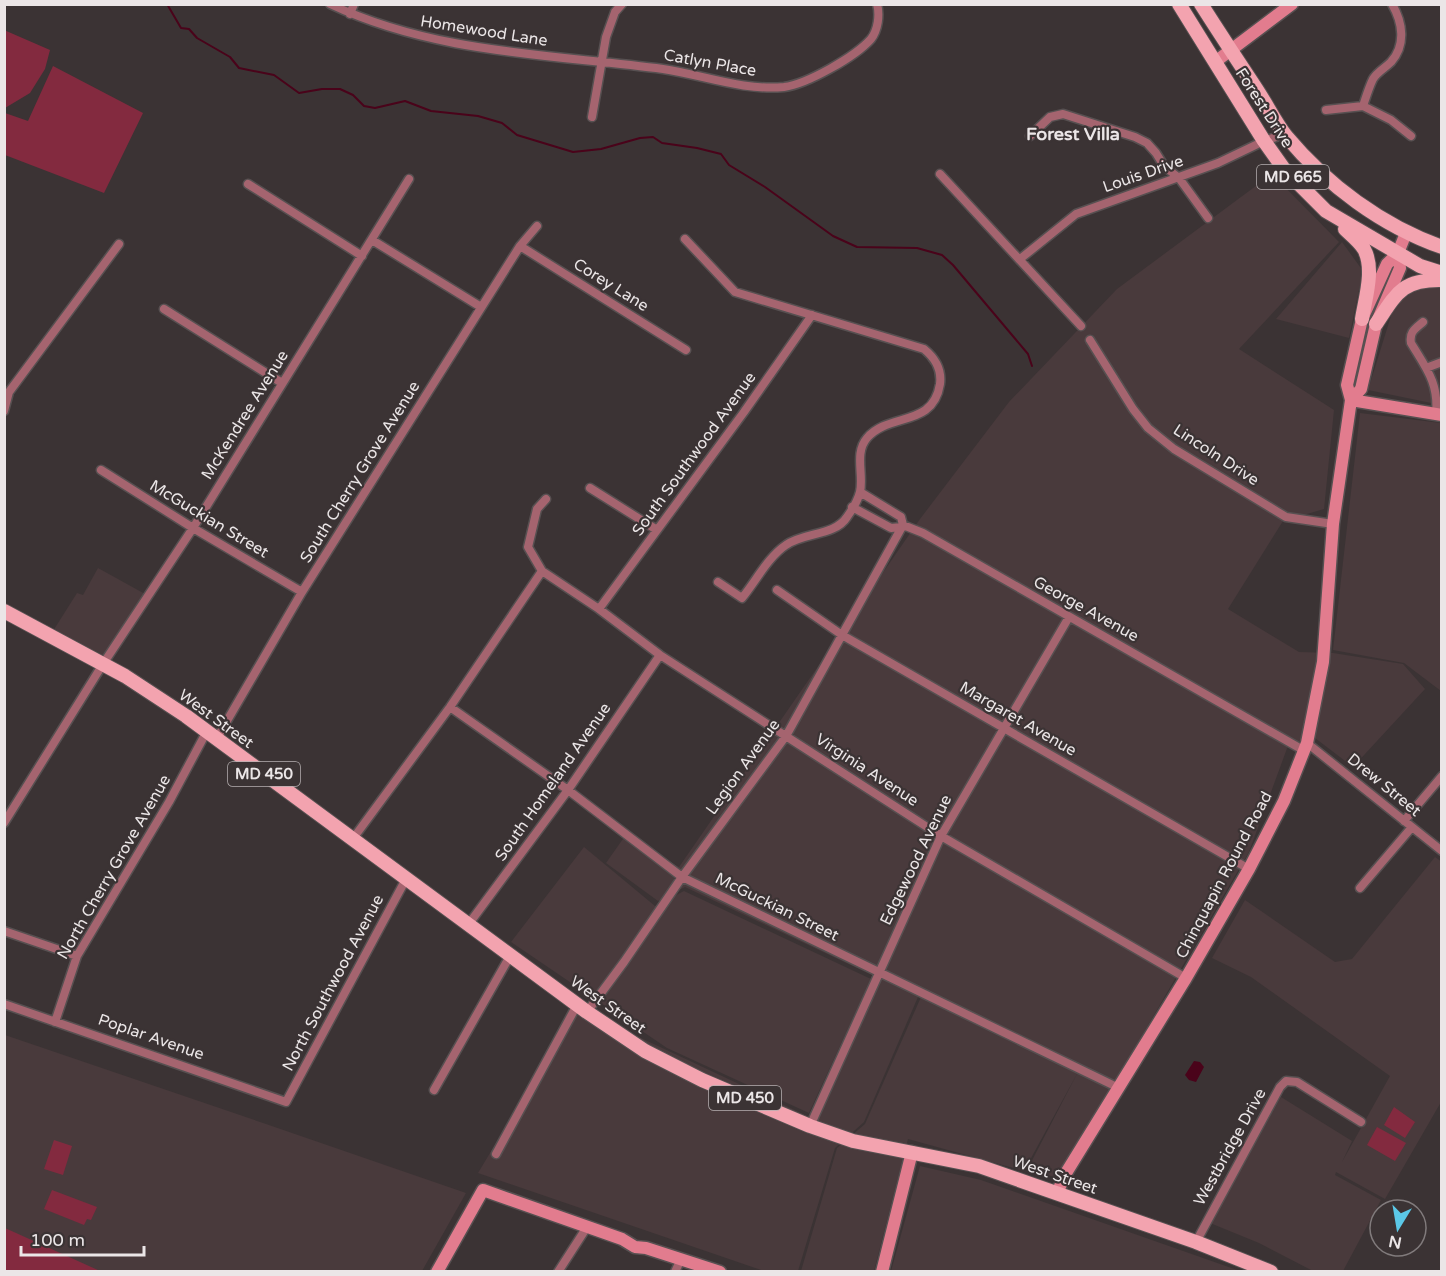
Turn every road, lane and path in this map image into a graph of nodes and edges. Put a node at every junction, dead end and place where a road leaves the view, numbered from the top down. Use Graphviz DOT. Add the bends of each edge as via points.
graph roads {
  1 [pos="330,4"];
  2 [pos="354,4"];
  3 [pos="622,4"];
  4 [pos="877,4"];
  5 [pos="1179,4"];
  6 [pos="1201,4"];
  7 [pos="1292,4"];
  8 [pos="1392,4"];
  9 [pos="350,14"];
  10 [pos="1231,51"];
  11 [pos="1215,62"];
  12 [pos="603,63"];
  13 [pos="1363,106"];
  14 [pos="1326,110"];
  15 [pos="592,117"];
  16 [pos="1285,134"];
  17 [pos="1030,135"];
  18 [pos="1412,136"];
  19 [pos="1264,141"];
  20 [pos="940,174"];
  21 [pos="1179,178"];
  22 [pos="409,179"];
  23 [pos="248,184"];
  24 [pos="1326,211"];
  25 [pos="1208,218"];
  26 [pos="537,226"];
  27 [pos="1407,233"];
  28 [pos="685,239"];
  29 [pos="372,240"];
  30 [pos="119,244"];
  31 [pos="520,246"];
  32 [pos="1442,247"];
  33 [pos="1398,253"];
  34 [pos="362,256"];
  35 [pos="1020,259"];
  36 [pos="1442,273"];
  37 [pos="1442,280"];
  38 [pos="481,307"];
  39 [pos="164,309"];
  40 [pos="812,315"];
  41 [pos="1362,319"];
  42 [pos="1423,322"];
  43 [pos="1376,324"];
  44 [pos="1081,326"];
  45 [pos="1090,340"];
  46 [pos="686,350"];
  47 [pos="1442,362"];
  48 [pos="1426,368"];
  49 [pos="282,383"];
  50 [pos="7,391"];
  51 [pos="1351,399"];
  52 [pos="4,411"];
  53 [pos="1439,415"];
  54 [pos="101,470"];
  55 [pos="590,488"];
  56 [pos="860,492"];
  57 [pos="546,499"];
  58 [pos="852,507"];
  59 [pos="1333,524"];
  60 [pos="902,526"];
  61 [pos="193,528"];
  62 [pos="657,530"];
  63 [pos="542,571"];
  64 [pos="718,582"];
  65 [pos="777,590"];
  66 [pos="303,592"];
  67 [pos="599,609"];
  68 [pos="4,611"];
  69 [pos="1069,617"];
  70 [pos="842,635"];
  71 [pos="660,655"];
  72 [pos="103,664"];
  73 [pos="450,707"];
  74 [pos="1004,729"];
  75 [pos="212,735"];
  76 [pos="786,736"];
  77 [pos="1305,746"];
  78 [pos="1442,776"];
  79 [pos="568,790"];
  80 [pos="1404,821"];
  81 [pos="4,823"];
  82 [pos="1412,828"];
  83 [pos="941,836"];
  84 [pos="352,840"];
  85 [pos="1442,851"];
  86 [pos="1249,869"];
  87 [pos="682,877"];
  88 [pos="406,879"];
  89 [pos="1360,888"];
  90 [pos="468,925"];
  91 [pos="4,931"];
  92 [pos="77,956"];
  93 [pos="510,956"];
  94 [pos="879,973"];
  95 [pos="1186,978"];
  96 [pos="4,1004"];
  97 [pos="582,1008"];
  98 [pos="55,1022"];
  99 [pos="1119,1088"];
  100 [pos="434,1090"];
  101 [pos="286,1102"];
  102 [pos="1361,1122"];
  103 [pos="810,1126"];
  104 [pos="912,1152"];
  105 [pos="496,1154"];
  106 [pos="1058,1193"];
  107 [pos="587,1227"];
  108 [pos="1196,1242"];
  109 [pos="681,1259"];
  110 [pos="437,1272"];
  111 [pos="558,1272"];
  112 [pos="675,1272"];
  113 [pos="720,1272"];
  114 [pos="882,1272"];
  115 [pos="1271,1272"];
  1 -- 9 [label="street, Homewood Lane"];
  2 -- 9 [label="street"];
  3 -- 12 [label="street" via="606,37"];
  4 -- 12 [label="street, Catlyn Place" via="878,24 870,40 815,78 786,87 749,86 676,71"];
  5 -- 11 [label="main road, Forest Drive"];
  6 -- 10 [label="main road, Forest Drive"];
  7 -- 10 [label="main road"];
  8 -- 13 [label="street" via="1400,18 1399,50 1374,77"];
  9 -- 12 [label="street, Homewood Lane" via="431,40"];
  10 -- 11 [label="main road"];
  10 -- 16 [label="main road, Forest Drive / MD 665"];
  11 -- 19 [label="main road, Forest Drive / MD 665"];
  12 -- 15 [label="street"];
  13 -- 14 [label="street"];
  13 -- 18 [label="street" via="1392,120"];
  16 -- 19 [label="street, Louis Drive"];
  16 -- 27 [label="main road, Forest Drive / MD 665" via="1311,164 1346,194"];
  17 -- 21 [label="street" via="1050,117 1072,115 1147,143"];
  19 -- 21 [label="street, Louis Drive"];
  19 -- 24 [label="main road, Forest Drive / MD 665" via="1284,169"];
  20 -- 35 [label="street"];
  21 -- 25 [label="street"];
  21 -- 35 [label="street, Louis Drive" via="1076,214"];
  22 -- 29 [label="street, McKendree Avenue"];
  23 -- 34 [label="street"];
  24 -- 33 [label="main road, Forest Drive / MD 665"];
  24 -- 41 [label="main road" via="1359,242 1368,260"];
  26 -- 31 [label="street, South Cherry Grove Avenue"];
  27 -- 32 [label="main road, MD 665"];
  27 -- 33 [label="main road, Chinquapin Round Road"];
  28 -- 40 [label="street" via="735,292"];
  29 -- 34 [label="street, McKendree Avenue"];
  29 -- 38 [label="street"];
  30 -- 50 [label="street"];
  31 -- 38 [label="street, South Cherry Grove Avenue"];
  31 -- 46 [label="street, Corey Lane"];
  33 -- 36 [label="main road, MD 665"];
  33 -- 41 [label="main road, Chinquapin Round Road" via="1387,264"];
  33 -- 43 [label="main road, Chinquapin Round Road" via="1400,268"];
  34 -- 49 [label="street, McKendree Avenue"];
  35 -- 44 [label="street"];
  37 -- 43 [label="main road" via="1420,281 1404,287"];
  38 -- 66 [label="street, South Cherry Grove Avenue"];
  39 -- 49 [label="street"];
  40 -- 56 [label="street" via="924,349 939,366 939,388 933,404 866,439 861,455"];
  40 -- 62 [label="street, South Southwood Avenue"];
  41 -- 51 [label="main road, Chinquapin Round Road" via="1347,385"];
  42 -- 48 [label="street" via="1410,337"];
  43 -- 51 [label="main road, Chinquapin Round Road" via="1361,389"];
  45 -- 59 [label="street, Lincoln Drive" via="1133,409 1148,428 1174,448 1286,517"];
  47 -- 48 [label="street"];
  48 -- 53 [label="street"];
  49 -- 61 [label="street, McKendree Avenue"];
  50 -- 52 [label="street"];
  51 -- 53 [label="main road"];
  51 -- 59 [label="main road, Chinquapin Round Road"];
  54 -- 61 [label="street, McGuckian Street"];
  55 -- 62 [label="street"];
  56 -- 58 [label="street"];
  56 -- 60 [label="street, George Avenue" via="901,517"];
  57 -- 63 [label="street" via="537,510 528,547"];
  58 -- 60 [label="street" via="891,528"];
  58 -- 64 [label="street" via="838,526 787,544 742,598"];
  59 -- 77 [label="main road, Chinquapin Round Road" via="1323,662"];
  60 -- 69 [label="street, George Avenue" via="923,533"];
  60 -- 70 [label="street, Legion Avenue"];
  61 -- 66 [label="street, McGuckian Street"];
  61 -- 72 [label="street, McKendree Avenue"];
  62 -- 67 [label="street, South Southwood Avenue"];
  63 -- 67 [label="street, Virginia Avenue"];
  63 -- 73 [label="street"];
  65 -- 70 [label="street, Margaret Avenue"];
  66 -- 75 [label="street, South Cherry Grove Avenue"];
  67 -- 71 [label="street, Virginia Avenue"];
  68 -- 72 [label="main road, West Street / MD 450"];
  69 -- 74 [label="street, Edgewood Avenue"];
  69 -- 77 [label="street, George Avenue"];
  70 -- 74 [label="street, Margaret Avenue"];
  70 -- 76 [label="street, Legion Avenue"];
  71 -- 76 [label="street, Virginia Avenue"];
  71 -- 79 [label="street, South Homeland Avenue"];
  72 -- 75 [label="main road, West Street / MD 450"];
  72 -- 81 [label="street, McKendree Avenue"];
  73 -- 79 [label="street, McGuckian Street"];
  73 -- 84 [label="street"];
  74 -- 83 [label="street, Edgewood Avenue"];
  74 -- 86 [label="street, Margaret Avenue"];
  75 -- 84 [label="main road, West Street / MD 450"];
  75 -- 92 [label="street, North Cherry Grove Avenue"];
  76 -- 83 [label="street, Virginia Avenue"];
  76 -- 87 [label="street, Legion Avenue"];
  77 -- 80 [label="street, Drew Street"];
  77 -- 86 [label="main road, Chinquapin Round Road" via="1284,801"];
  78 -- 80 [label="street"];
  79 -- 87 [label="street, McGuckian Street"];
  79 -- 90 [label="street, South Homeland Avenue"];
  80 -- 82 [label="street, Drew Street"];
  82 -- 85 [label="street, Drew Street"];
  82 -- 89 [label="street"];
  83 -- 94 [label="street, Edgewood Avenue"];
  83 -- 95 [label="street, Virginia Avenue"];
  84 -- 88 [label="main road, West Street / MD 450"];
  86 -- 95 [label="main road, Chinquapin Round Road"];
  87 -- 94 [label="street, McGuckian Street"];
  87 -- 97 [label="street, Legion Avenue" via="624,962"];
  88 -- 90 [label="main road, West Street / MD 450"];
  88 -- 101 [label="street, North Southwood Avenue"];
  90 -- 93 [label="main road, West Street / MD 450"];
  91 -- 92 [label="street"];
  92 -- 98 [label="street, North Cherry Grove Avenue"];
  93 -- 97 [label="main road, West Street / MD 450"];
  93 -- 100 [label="street"];
  94 -- 99 [label="street, McGuckian Street"];
  94 -- 103 [label="street, Edgewood Avenue"];
  95 -- 99 [label="main road, Chinquapin Round Road"];
  96 -- 98 [label="street, Poplar Avenue"];
  97 -- 103 [label="main road, West Street / MD 450" via="645,1051"];
  97 -- 105 [label="street, Legion Avenue"];
  98 -- 101 [label="street, Poplar Avenue"];
  99 -- 106 [label="main road, Chinquapin Round Road" via="1066,1173"];
  102 -- 108 [label="street, Westbridge Drive" via="1297,1082 1286,1081"];
  103 -- 104 [label="main road, West Street / MD 450" via="853,1141"];
  104 -- 106 [label="main road, West Street / MD 450" via="979,1166"];
  104 -- 114 [label="main road"];
  106 -- 108 [label="main road, West Street / MD 450"];
  107 -- 109 [label="main road" via="638,1241 646,1248"];
  107 -- 110 [label="main road" via="483,1190"];
  107 -- 111 [label="street"];
  108 -- 115 [label="main road, West Street / MD 450"];
  109 -- 112 [label="street"];
  109 -- 113 [label="main road"];
}
